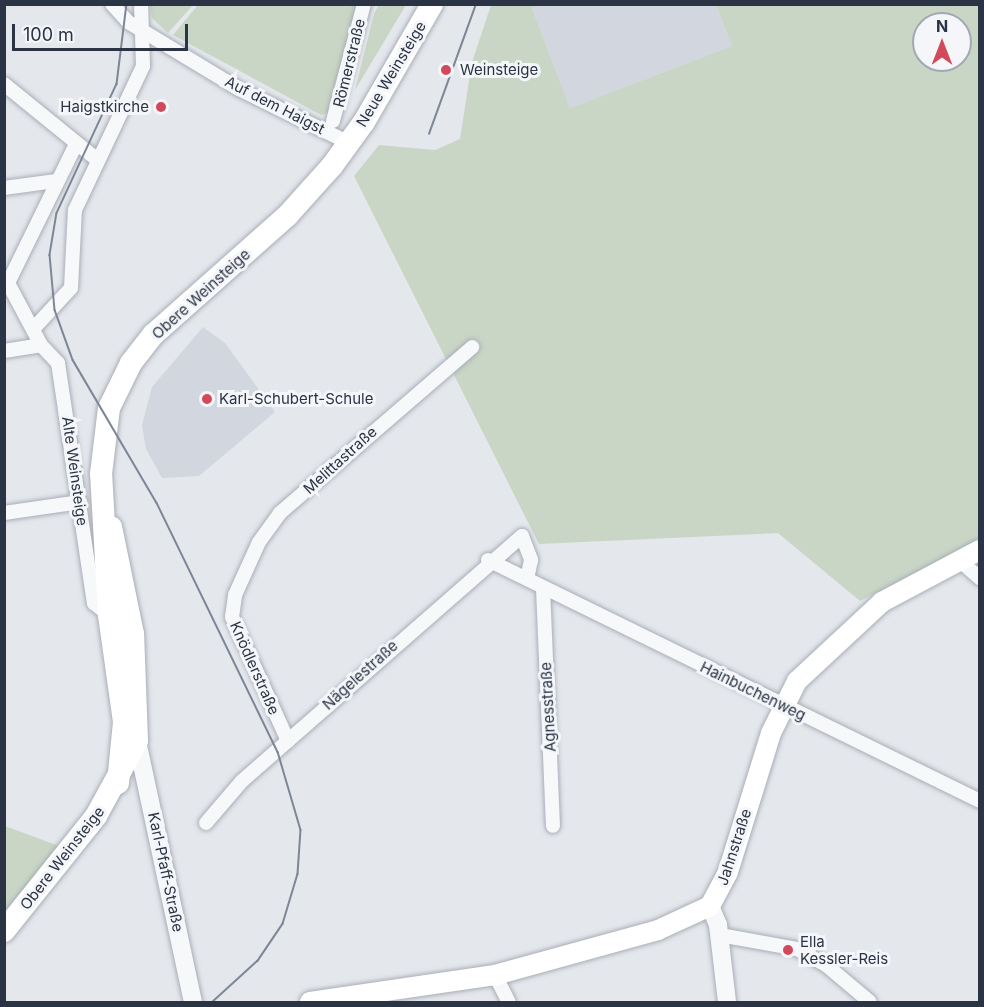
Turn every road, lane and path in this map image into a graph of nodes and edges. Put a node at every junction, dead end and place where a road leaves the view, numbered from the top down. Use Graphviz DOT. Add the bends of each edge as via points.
graph roads {
  1 [pos="112,4"];
  2 [pos="141,4"];
  3 [pos="364,4"];
  4 [pos="432,4"];
  5 [pos="146,33"];
  6 [pos="4,84"];
  7 [pos="333,121"];
  8 [pos="349,143"];
  9 [pos="76,144"];
  10 [pos="95,158"];
  11 [pos="55,181"];
  12 [pos="4,188"];
  13 [pos="6,282"];
  14 [pos="35,327"];
  15 [pos="41,345"];
  16 [pos="472,347"];
  17 [pos="4,351"];
  18 [pos="80,502"];
  19 [pos="103,506"];
  20 [pos="4,513"];
  21 [pos="980,550"];
  22 [pos="488,560"];
  23 [pos="959,560"];
  24 [pos="980,578"];
  25 [pos="527,579"];
  26 [pos="543,588"];
  27 [pos="234,595"];
  28 [pos="109,615"];
  29 [pos="121,695"];
  30 [pos="782,706"];
  31 [pos="137,741"];
  32 [pos="288,741"];
  33 [pos="118,783"];
  34 [pos="980,801"];
  35 [pos="206,823"];
  36 [pos="553,826"];
  37 [pos="710,906"];
  38 [pos="4,932"];
  39 [pos="720,935"];
  40 [pos="495,975"];
  41 [pos="193,1002"];
  42 [pos="310,1002"];
  43 [pos="508,1002"];
  44 [pos="727,1002"];
  45 [pos="870,1002"];
  1 -- 5 [label="street, Auf dem Haigst"];
  2 -- 5 [label="street"];
  3 -- 7 [label="street, Römerstraße"];
  4 -- 8 [label="main road, Neue Weinsteige"];
  5 -- 8 [label="street, Auf dem Haigst" via="239,89"];
  5 -- 10 [label="street" via="143,66"];
  6 -- 9 [label="street"];
  8 -- 19 [label="main road, Obere Weinsteige" via="312,191 169,319 131,363 104,430"];
  9 -- 10 [label="street"];
  9 -- 11 [label="street, Alte Weinsteige"];
  10 -- 14 [label="street" via="75,210 71,288"];
  11 -- 12 [label="street"];
  11 -- 13 [label="street, Alte Weinsteige"];
  13 -- 14 [label="street, Alte Weinsteige"];
  14 -- 15 [label="street, Alte Weinsteige"];
  15 -- 17 [label="street"];
  15 -- 18 [label="street, Alte Weinsteige" via="58,363"];
  16 -- 27 [label="street, Melittastraße" via="280,513 259,542"];
  18 -- 20 [label="street"];
  18 -- 28 [label="street, Alte Weinsteige" via="94,603"];
  19 -- 28 [label="main road, Obere Weinsteige"];
  19 -- 31 [label="main road, Obere Weinsteige" via="118,546 133,634"];
  21 -- 23 [label="main road, Jahnstraße"];
  22 -- 25 [label="street, Hainbuchenweg"];
  22 -- 25 [label="street, Nägelestraße" via="522,536 531,560"];
  22 -- 32 [label="street, Nägelestraße"];
  23 -- 24 [label="street"];
  23 -- 30 [label="main road, Jahnstraße" via="861,618 815,659"];
  25 -- 26 [label="street, Hainbuchenweg"];
  26 -- 30 [label="street, Hainbuchenweg"];
  26 -- 36 [label="street, Agnesstraße"];
  27 -- 32 [label="street, Knödlerstraße" via="232,617"];
  28 -- 29 [label="main road, Obere Weinsteige"];
  29 -- 31 [label="main road"];
  29 -- 33 [label="main road, Obere Weinsteige" via="124,747"];
  30 -- 34 [label="street, Hainbuchenweg"];
  30 -- 37 [label="main road, Jahnstraße" via="729,872"];
  31 -- 33 [label="main road, Obere Weinsteige"];
  31 -- 41 [label="street, Karl-Pfaff-Straße"];
  32 -- 35 [label="street, Nägelestraße"];
  33 -- 38 [label="main road, Obere Weinsteige"];
  37 -- 39 [label="street"];
  37 -- 40 [label="main road" via="658,930"];
  39 -- 44 [label="street"];
  39 -- 45 [label="street" via="797,949 826,965"];
  40 -- 42 [label="main road"];
  40 -- 43 [label="street"];
}
